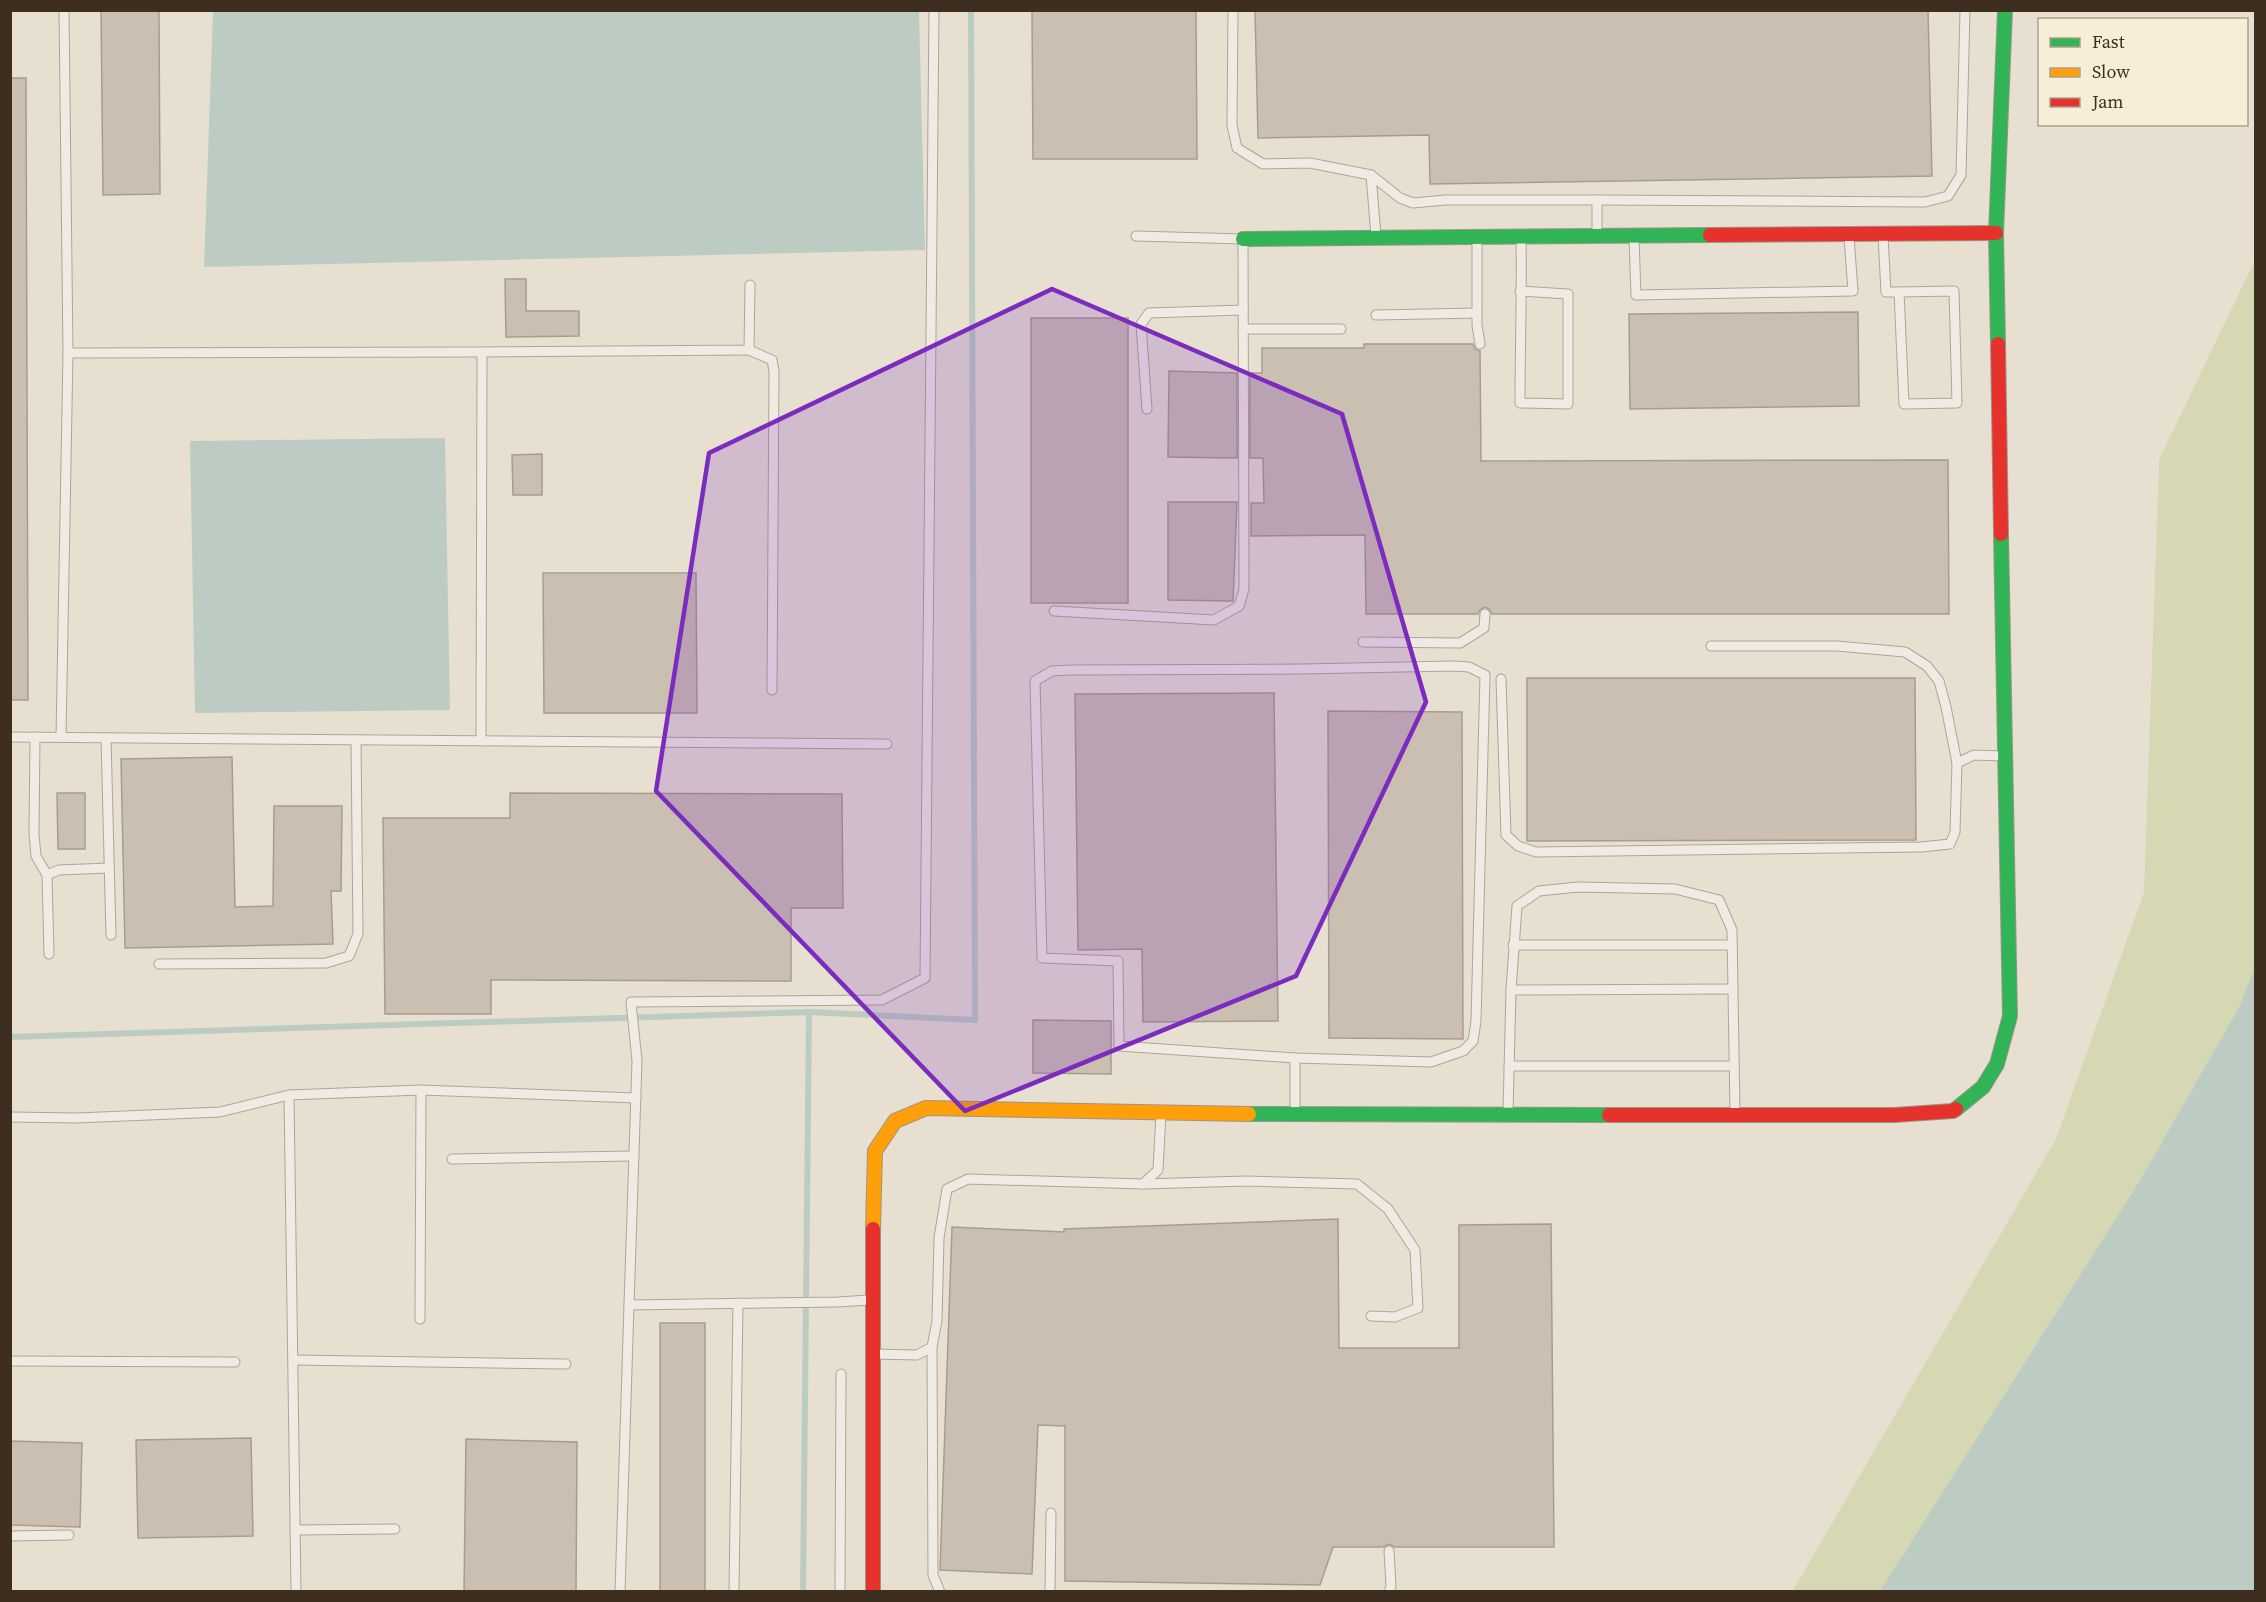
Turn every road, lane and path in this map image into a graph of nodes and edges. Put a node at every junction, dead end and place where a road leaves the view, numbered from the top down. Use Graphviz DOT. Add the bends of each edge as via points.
graph roads {
  1 [pos="64,10"];
  2 [pos="934,10"];
  3 [pos="1233,10"];
  4 [pos="1965,10"];
  5 [pos="2005,10"];
  6 [pos="1371,175"];
  7 [pos="1597,200"];
  8 [pos="1996,233"];
  9 [pos="1849,234"];
  10 [pos="1883,234"];
  11 [pos="1136,236"];
  12 [pos="1597,236"];
  13 [pos="1634,236"];
  14 [pos="1521,237"];
  15 [pos="1376,238"];
  16 [pos="1477,238"];
  17 [pos="1243,240"];
  18 [pos="750,285"];
  19 [pos="1520,291"];
  20 [pos="1899,292"];
  21 [pos="1243,310"];
  22 [pos="1477,313"];
  23 [pos="1376,315"];
  24 [pos="1243,329"];
  25 [pos="1341,329"];
  26 [pos="1480,344"];
  27 [pos="749,350"];
  28 [pos="482,352"];
  29 [pos="68,353"];
  30 [pos="1147,409"];
  31 [pos="1054,611"];
  32 [pos="1485,614"];
  33 [pos="1363,642"];
  34 [pos="1711,646"];
  35 [pos="1501,679"];
  36 [pos="772,690"];
  37 [pos="10,737"];
  38 [pos="35,737"];
  39 [pos="61,738"];
  40 [pos="106,738"];
  41 [pos="356,740"];
  42 [pos="481,741"];
  43 [pos="887,744"];
  44 [pos="2005,756"];
  45 [pos="1957,763"];
  46 [pos="109,868"];
  47 [pos="47,875"];
  48 [pos="111,935"];
  49 [pos="1513,945"];
  50 [pos="1732,945"];
  51 [pos="49,954"];
  52 [pos="159,964"];
  53 [pos="1733,989"];
  54 [pos="1510,990"];
  55 [pos="1295,1058"];
  56 [pos="1509,1066"];
  57 [pos="1733,1066"];
  58 [pos="422,1090"];
  59 [pos="289,1095"];
  60 [pos="636,1098"];
  61 [pos="1161,1112"];
  62 [pos="1295,1115"];
  63 [pos="1508,1115"];
  64 [pos="1736,1116"];
  65 [pos="10,1117"];
  66 [pos="634,1156"];
  67 [pos="452,1159"];
  68 [pos="1143,1184"];
  69 [pos="872,1299"];
  70 [pos="738,1303"];
  71 [pos="629,1305"];
  72 [pos="1371,1316"];
  73 [pos="420,1319"];
  74 [pos="932,1347"];
  75 [pos="872,1354"];
  76 [pos="293,1360"];
  77 [pos="10,1361"];
  78 [pos="235,1362"];
  79 [pos="566,1364"];
  80 [pos="841,1374"];
  81 [pos="1051,1513"];
  82 [pos="395,1529"];
  83 [pos="295,1530"];
  84 [pos="69,1535"];
  85 [pos="10,1536"];
  86 [pos="1389,1551"];
  87 [pos="296,1592"];
  88 [pos="620,1592"];
  89 [pos="734,1592"];
  90 [pos="840,1592"];
  91 [pos="873,1592"];
  92 [pos="940,1592"];
  93 [pos="1050,1592"];
  94 [pos="1389,1592"];
  1 -- 29 [label="lane"];
  2 -- 60 [label="lane" via="925,978 882,1000 631,1002 638,1061"];
  3 -- 6 [label="lane" via="1232,125 1237,148 1263,165 1310,163"];
  4 -- 7 [label="lane" via="1960,175 1948,196 1925,202"];
  5 -- 8 [label="street"];
  6 -- 7 [label="lane" via="1400,198 1413,203"];
  6 -- 15 [label="lane"];
  7 -- 12 [label="lane"];
  8 -- 10 [label="street"];
  8 -- 44 [label="street"];
  9 -- 10 [label="street"];
  9 -- 13 [label="street"];
  9 -- 13 [label="lane" via="1853,291 1636,295"];
  10 -- 20 [label="lane" via="1886,292"];
  11 -- 17 [label="lane"];
  12 -- 13 [label="street"];
  12 -- 14 [label="street"];
  14 -- 16 [label="street"];
  14 -- 19 [label="lane"];
  15 -- 16 [label="street"];
  15 -- 17 [label="street"];
  16 -- 22 [label="lane"];
  17 -- 21 [label="lane"];
  18 -- 27 [label="lane"];
  19 -- 19 [label="lane" via="1568,294 1569,404 1520,403"];
  20 -- 20 [label="lane" via="1954,291 1957,404 1904,404"];
  21 -- 24 [label="lane"];
  21 -- 30 [label="lane" via="1149,313 1141,324"];
  22 -- 23 [label="lane"];
  22 -- 26 [label="lane"];
  24 -- 25 [label="lane"];
  24 -- 31 [label="lane" via="1244,589 1239,606 1214,620"];
  27 -- 28 [label="lane"];
  27 -- 36 [label="lane" via="772,360 774,371"];
  28 -- 29 [label="lane"];
  28 -- 42 [label="lane"];
  29 -- 39 [label="lane"];
  32 -- 33 [label="lane" via="1484,628 1460,643"];
  34 -- 45 [label="lane" via="1837,646 1905,652 1927,666 1939,681"];
  35 -- 45 [label="lane" via="1506,835 1518,846 1536,852 1950,844 1955,832"];
  37 -- 38 [label="lane"];
  38 -- 39 [label="lane"];
  38 -- 47 [label="lane" via="34,834 36,856"];
  39 -- 40 [label="lane"];
  40 -- 41 [label="lane"];
  40 -- 46 [label="lane"];
  41 -- 42 [label="lane"];
  41 -- 52 [label="lane" via="358,934 349,956 327,963"];
  42 -- 43 [label="lane"];
  44 -- 45 [label="lane" via="1974,755"];
  44 -- 64 [label="street" via="2010,1016 1997,1064 1983,1087 1953,1111"];
  46 -- 47 [label="lane" via="59,870"];
  46 -- 48 [label="lane"];
  47 -- 51 [label="lane"];
  49 -- 50 [label="lane"];
  49 -- 50 [label="lane" via="1517,906 1539,891 1578,887 1675,889 1719,900 1732,930"];
  49 -- 54 [label="lane"];
  50 -- 53 [label="lane"];
  53 -- 54 [label="lane"];
  53 -- 57 [label="lane"];
  54 -- 56 [label="lane"];
  55 -- 55 [label="lane" via="1431,1062 1462,1051 1473,1041 1485,675 1469,667 1453,666 1083,670 1052,671 1035,681 1042,958 1118,961 1119,1046"];
  55 -- 62 [label="lane"];
  56 -- 57 [label="lane"];
  56 -- 63 [label="lane"];
  57 -- 64 [label="lane"];
  58 -- 59 [label="lane"];
  58 -- 60 [label="lane"];
  58 -- 73 [label="lane"];
  59 -- 65 [label="lane" via="220,1112"];
  59 -- 76 [label="lane"];
  60 -- 66 [label="lane"];
  61 -- 62 [label="street"];
  61 -- 68 [label="lane" via="1158,1170"];
  61 -- 69 [label="street" via="926,1108 895,1121 875,1151"];
  62 -- 63 [label="street"];
  63 -- 64 [label="street"];
  66 -- 67 [label="lane"];
  66 -- 71 [label="lane"];
  68 -- 72 [label="lane" via="1357,1184 1388,1209 1415,1251 1418,1308 1395,1317"];
  68 -- 74 [label="lane" via="968,1179 947,1188 939,1238 937,1321"];
  69 -- 70 [label="lane"];
  69 -- 75 [label="street"];
  70 -- 71 [label="lane"];
  70 -- 89 [label="lane"];
  71 -- 88 [label="lane"];
  74 -- 75 [label="lane" via="917,1355"];
  74 -- 92 [label="lane" via="933,1575"];
  75 -- 91 [label="street"];
  76 -- 79 [label="lane"];
  76 -- 83 [label="lane"];
  77 -- 78 [label="lane"];
  80 -- 90 [label="lane"];
  81 -- 93 [label="lane"];
  82 -- 83 [label="lane"];
  83 -- 87 [label="lane"];
  84 -- 85 [label="lane"];
  86 -- 94 [label="lane"];
}
